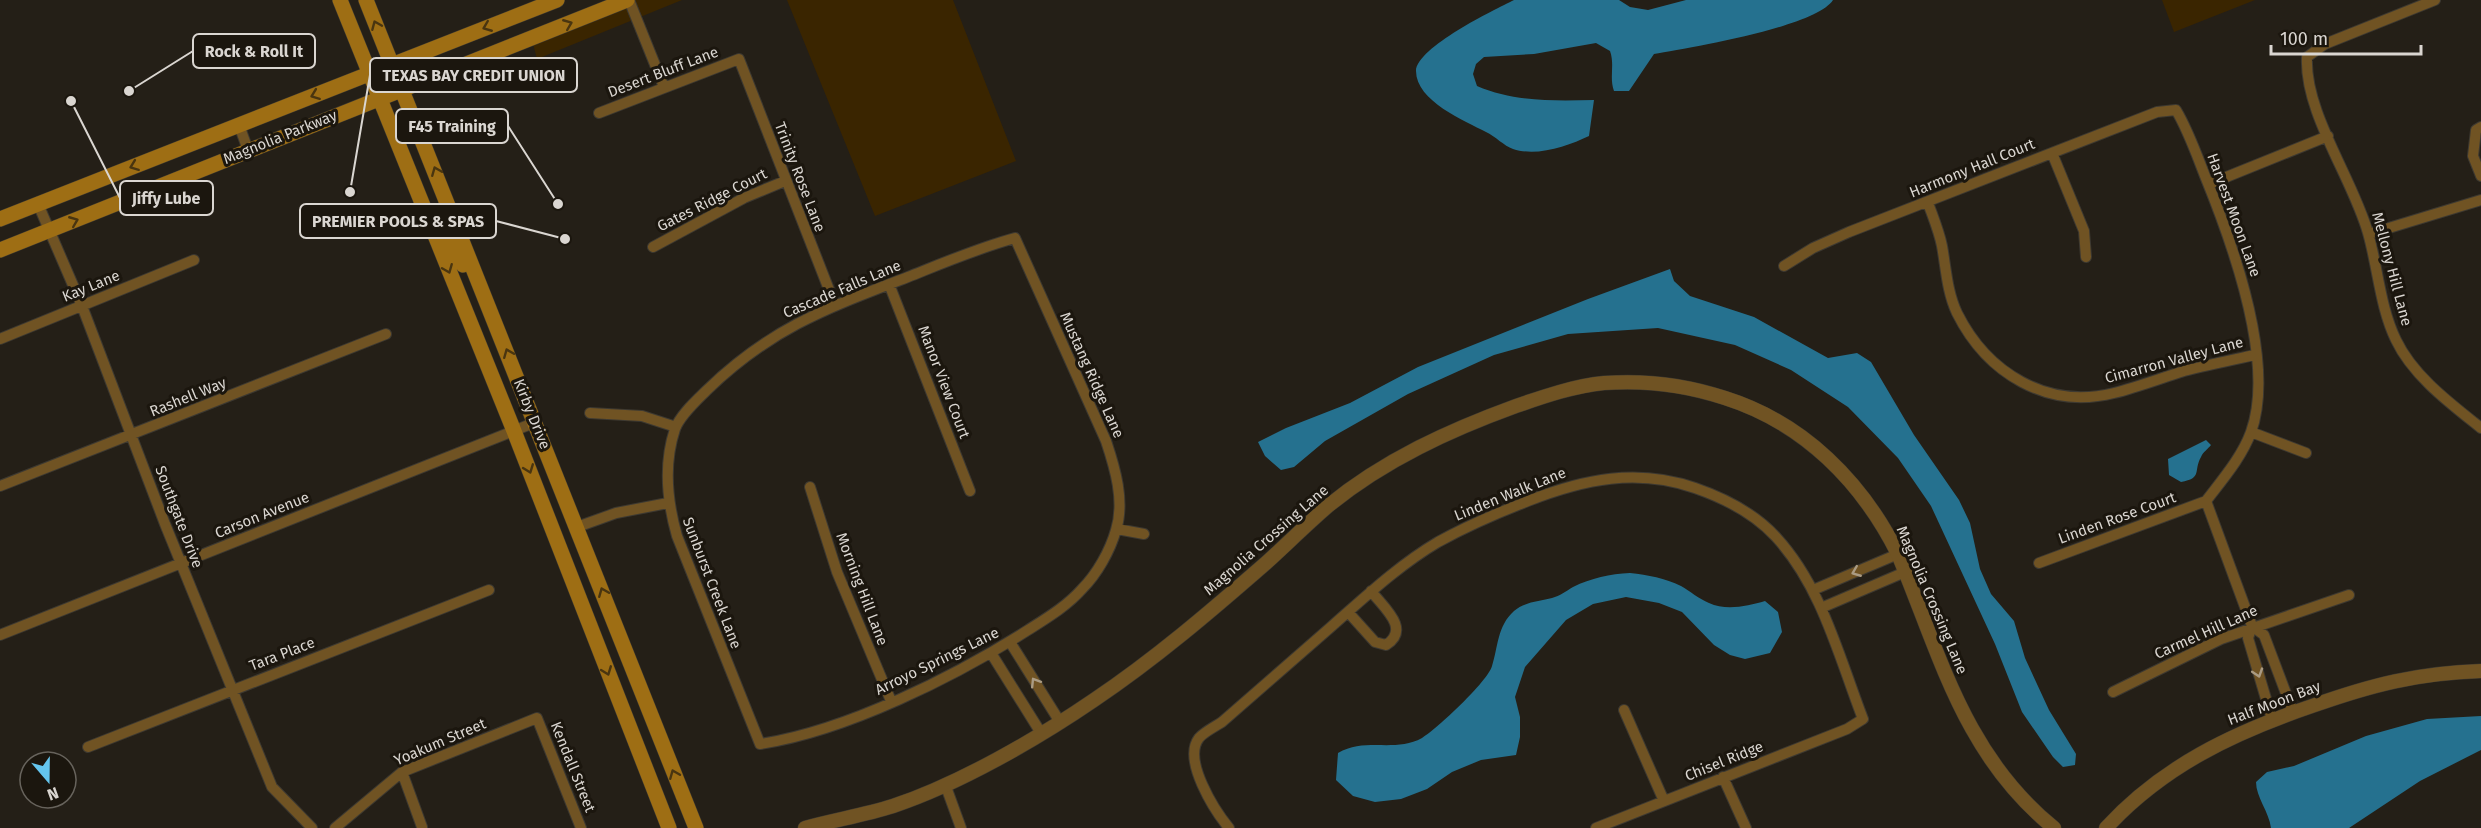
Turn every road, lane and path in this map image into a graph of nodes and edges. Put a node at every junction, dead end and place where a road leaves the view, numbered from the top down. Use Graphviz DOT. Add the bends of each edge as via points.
graph roads {
  1 [pos="340,0"];
  2 [pos="366,0"];
  3 [pos="557,0"];
  4 [pos="628,0"];
  5 [pos="2435,0"];
  6 [pos="739,59"];
  7 [pos="393,65"];
  8 [pos="370,74"];
  9 [pos="664,87"];
  10 [pos="402,89"];
  11 [pos="380,98"];
  12 [pos="2175,110"];
  13 [pos="599,113"];
  14 [pos="239,125"];
  15 [pos="2478,129"];
  16 [pos="2328,136"];
  17 [pos="396,137"];
  18 [pos="248,150"];
  19 [pos="2052,153"];
  20 [pos="2481,176"];
  21 [pos="785,181"];
  22 [pos="2209,184"];
  23 [pos="2481,200"];
  24 [pos="448,203"];
  25 [pos="1928,203"];
  26 [pos="38,204"];
  27 [pos="0,219"];
  28 [pos="430,222"];
  29 [pos="49,231"];
  30 [pos="2368,234"];
  31 [pos="1015,238"];
  32 [pos="653,247"];
  33 [pos="0,250"];
  34 [pos="2086,257"];
  35 [pos="194,260"];
  36 [pos="1784,266"];
  37 [pos="889,284"];
  38 [pos="487,299"];
  39 [pos="835,305"];
  40 [pos="82,306"];
  41 [pos="386,334"];
  42 [pos="0,339"];
  43 [pos="2255,355"];
  44 [pos="590,413"];
  45 [pos="536,422"];
  46 [pos="676,427"];
  47 [pos="2481,428"];
  48 [pos="514,431"];
  49 [pos="2251,432"];
  50 [pos="132,436"];
  51 [pos="2306,453"];
  52 [pos="0,486"];
  53 [pos="810,487"];
  54 [pos="970,492"];
  55 [pos="2206,501"];
  56 [pos="668,503"];
  57 [pos="577,527"];
  58 [pos="1117,529"];
  59 [pos="1144,534"];
  60 [pos="1898,555"];
  61 [pos="2039,563"];
  62 [pos="182,564"];
  63 [pos="1905,572"];
  64 [pos="489,590"];
  65 [pos="1813,590"];
  66 [pos="1371,591"];
  67 [pos="2349,595"];
  68 [pos="1821,608"];
  69 [pos="1348,612"];
  70 [pos="2253,626"];
  71 [pos="0,635"];
  72 [pos="1010,642"];
  73 [pos="991,653"];
  74 [pos="2481,670"];
  75 [pos="232,690"];
  76 [pos="2113,692"];
  77 [pos="891,701"];
  78 [pos="1624,710"];
  79 [pos="2293,712"];
  80 [pos="537,718"];
  81 [pos="1863,719"];
  82 [pos="2272,719"];
  83 [pos="1060,722"];
  84 [pos="1041,733"];
  85 [pos="760,744"];
  86 [pos="87,747"];
  87 [pos="402,772"];
  88 [pos="1723,777"];
  89 [pos="945,784"];
  90 [pos="1664,801"];
  91 [pos="422,827"];
  92 [pos="312,828"];
  93 [pos="336,828"];
  94 [pos="581,828"];
  95 [pos="669,828"];
  96 [pos="696,828"];
  97 [pos="805,828"];
  98 [pos="961,828"];
  99 [pos="1229,828"];
  100 [pos="1596,828"];
  101 [pos="1746,828"];
  102 [pos="2054,828"];
  103 [pos="2106,828"];
  1 -- 8 [label="main road, Kirby Drive"];
  7 -- 2 [label="main road, Kirby Drive, one-way"];
  3 -- 7 [label="main road, Magnolia Parkway, one-way"];
  4 -- 9 [label="street"];
  10 -- 4 [label="main road, Magnolia Parkway, one-way"];
  5 -- 16 [label="street, Mellony Hill Lane" via="2325,44 2307,57 2306,71"];
  6 -- 9 [label="street, Desert Bluff Lane"];
  6 -- 21 [label="street, Trinity Rose Lane"];
  7 -- 8 [label="main road, Magnolia Parkway"];
  7 -- 10 [label="main road, Kirby Drive"];
  8 -- 11 [label="main road, Kirby Drive"];
  8 -- 14 [label="main road, Magnolia Parkway, one-way"];
  9 -- 13 [label="street, Desert Bluff Lane"];
  10 -- 11 [label="main road, Magnolia Parkway"];
  24 -- 10 [label="main road, Kirby Drive, one-way"];
  11 -- 17 [label="main road, Kirby Drive"];
  11 -- 18 [label="main road, Magnolia Parkway"];
  12 -- 19 [label="street, Harmony Hall Court" via="2157,112"];
  12 -- 22 [label="street, Harvest Moon Lane"];
  14 -- 18 [label="street"];
  14 -- 26 [label="main road, Magnolia Parkway, one-way"];
  15 -- 20 [label="street" via="2473,156"];
  16 -- 22 [label="street"];
  16 -- 30 [label="street, Mellony Hill Lane"];
  17 -- 24 [label="main road" via="411,156 433,206"];
  17 -- 28 [label="main road, Kirby Drive"];
  29 -- 18 [label="main road, Magnolia Parkway, one-way"];
  19 -- 25 [label="street, Harmony Hall Court"];
  19 -- 34 [label="street" via="2084,231"];
  21 -- 32 [label="street, Gates Ridge Court" via="744,198"];
  21 -- 39 [label="street, Trinity Rose Lane"];
  22 -- 43 [label="street, Harvest Moon Lane" via="2243,279"];
  23 -- 30 [label="street"];
  24 -- 38 [label="main road, Kirby Drive"];
  25 -- 36 [label="street, Harmony Hall Court" via="1849,232"];
  25 -- 43 [label="street, Cimarron Valley Lane" via="1958,314 1989,357 2030,388 2051,394 2112,394 2184,371"];
  26 -- 27 [label="main road, Magnolia Parkway"];
  26 -- 29 [label="street, Southgate Drive"];
  28 -- 38 [label="main road" via="440,222 470,279"];
  28 -- 48 [label="main road, Kirby Drive, one-way"];
  29 -- 33 [label="main road, Magnolia Parkway"];
  29 -- 40 [label="street, Southgate Drive"];
  30 -- 47 [label="street, Mellony Hill Lane" via="2396,341 2430,384"];
  31 -- 37 [label="street, Cascade Falls Lane"];
  31 -- 58 [label="street, Mustang Ridge Lane" via="1106,441 1116,472"];
  35 -- 40 [label="street, Kay Lane"];
  37 -- 39 [label="street, Cascade Falls Lane"];
  37 -- 54 [label="street, Manor View Court"];
  45 -- 38 [label="main road, Kirby Drive, one-way"];
  39 -- 46 [label="street, Cascade Falls Lane" via="756,347 699,398"];
  40 -- 42 [label="street, Kay Lane"];
  40 -- 50 [label="street, Southgate Drive"];
  41 -- 50 [label="street, Rashell Way"];
  43 -- 49 [label="street, Harvest Moon Lane" via="2258,392"];
  44 -- 46 [label="street" via="642,416"];
  45 -- 48 [label="street, Carson Avenue"];
  45 -- 57 [label="main road, Kirby Drive"];
  46 -- 56 [label="street, Sunburst Creek Lane" via="668,469"];
  48 -- 62 [label="street, Carson Avenue"];
  48 -- 95 [label="main road, Kirby Drive, one-way"];
  49 -- 51 [label="street"];
  49 -- 55 [label="street, Harvest Moon Lane"];
  50 -- 52 [label="street, Rashell Way"];
  50 -- 62 [label="street, Southgate Drive"];
  53 -- 77 [label="street, Morning Hill Lane" via="837,572"];
  55 -- 61 [label="street, Linden Rose Court"];
  55 -- 70 [label="street"];
  56 -- 57 [label="street" via="616,513"];
  56 -- 85 [label="street, Sunburst Creek Lane" via="677,536"];
  96 -- 57 [label="main road, Kirby Drive, one-way"];
  58 -- 59 [label="street"];
  58 -- 72 [label="street, Arroyo Springs Lane" via="1083,589 1062,608"];
  60 -- 63 [label="street, Magnolia Crossing Lane"];
  60 -- 65 [label="street, one-way"];
  60 -- 83 [label="street, Magnolia Crossing Lane" via="1871,508 1838,468 1790,428 1743,404 1701,390 1657,383 1603,383 1562,390 1475,421 1378,471 1329,505 1154,658"];
  62 -- 71 [label="street, Carson Avenue"];
  62 -- 75 [label="street, Southgate Drive"];
  63 -- 68 [label="street"];
  63 -- 102 [label="street, Magnolia Crossing Lane" via="1972,733 2008,784"];
  64 -- 75 [label="street, Tara Place"];
  65 -- 66 [label="street, Linden Walk Lane" via="1775,536 1731,503 1674,481 1626,476 1559,489 1487,517 1416,556"];
  65 -- 68 [label="street, Linden Walk Lane"];
  66 -- 69 [label="street, Linden Walk Lane"];
  66 -- 69 [label="street" via="1397,624 1395,639 1386,645 1375,642"];
  67 -- 70 [label="street, Carmel Hill Lane"];
  68 -- 81 [label="street, Linden Walk Lane"];
  69 -- 99 [label="street, Linden Walk Lane" via="1222,722 1198,738 1194,756 1203,788"];
  70 -- 76 [label="street, Carmel Hill Lane"];
  70 -- 79 [label="street" via="2264,635"];
  70 -- 82 [label="street, one-way" via="2248,638"];
  72 -- 73 [label="street, Arroyo Springs Lane"];
  83 -- 72 [label="street, one-way"];
  73 -- 77 [label="street, Arroyo Springs Lane"];
  73 -- 84 [label="street"];
  74 -- 79 [label="street, Half Moon Bay" via="2405,678"];
  75 -- 86 [label="street, Tara Place"];
  75 -- 92 [label="street, Southgate Drive" via="272,787"];
  77 -- 85 [label="street, Arroyo Springs Lane" via="831,726"];
  78 -- 90 [label="street"];
  79 -- 82 [label="street, Half Moon Bay"];
  80 -- 87 [label="street, Yoakum Street"];
  80 -- 94 [label="street, Kendall Street"];
  81 -- 88 [label="street, Chisel Ridge" via="1847,729"];
  82 -- 103 [label="street, Half Moon Bay" via="2177,766 2136,797"];
  83 -- 84 [label="street, Magnolia Crossing Lane"];
  84 -- 89 [label="street, Magnolia Crossing Lane"];
  87 -- 91 [label="street"];
  87 -- 93 [label="street, Yoakum Street"];
  88 -- 90 [label="street, Chisel Ridge"];
  88 -- 101 [label="street"];
  89 -- 97 [label="street, Magnolia Crossing Lane" via="893,806"];
  89 -- 98 [label="street"];
  90 -- 100 [label="street, Chisel Ridge"];
}
